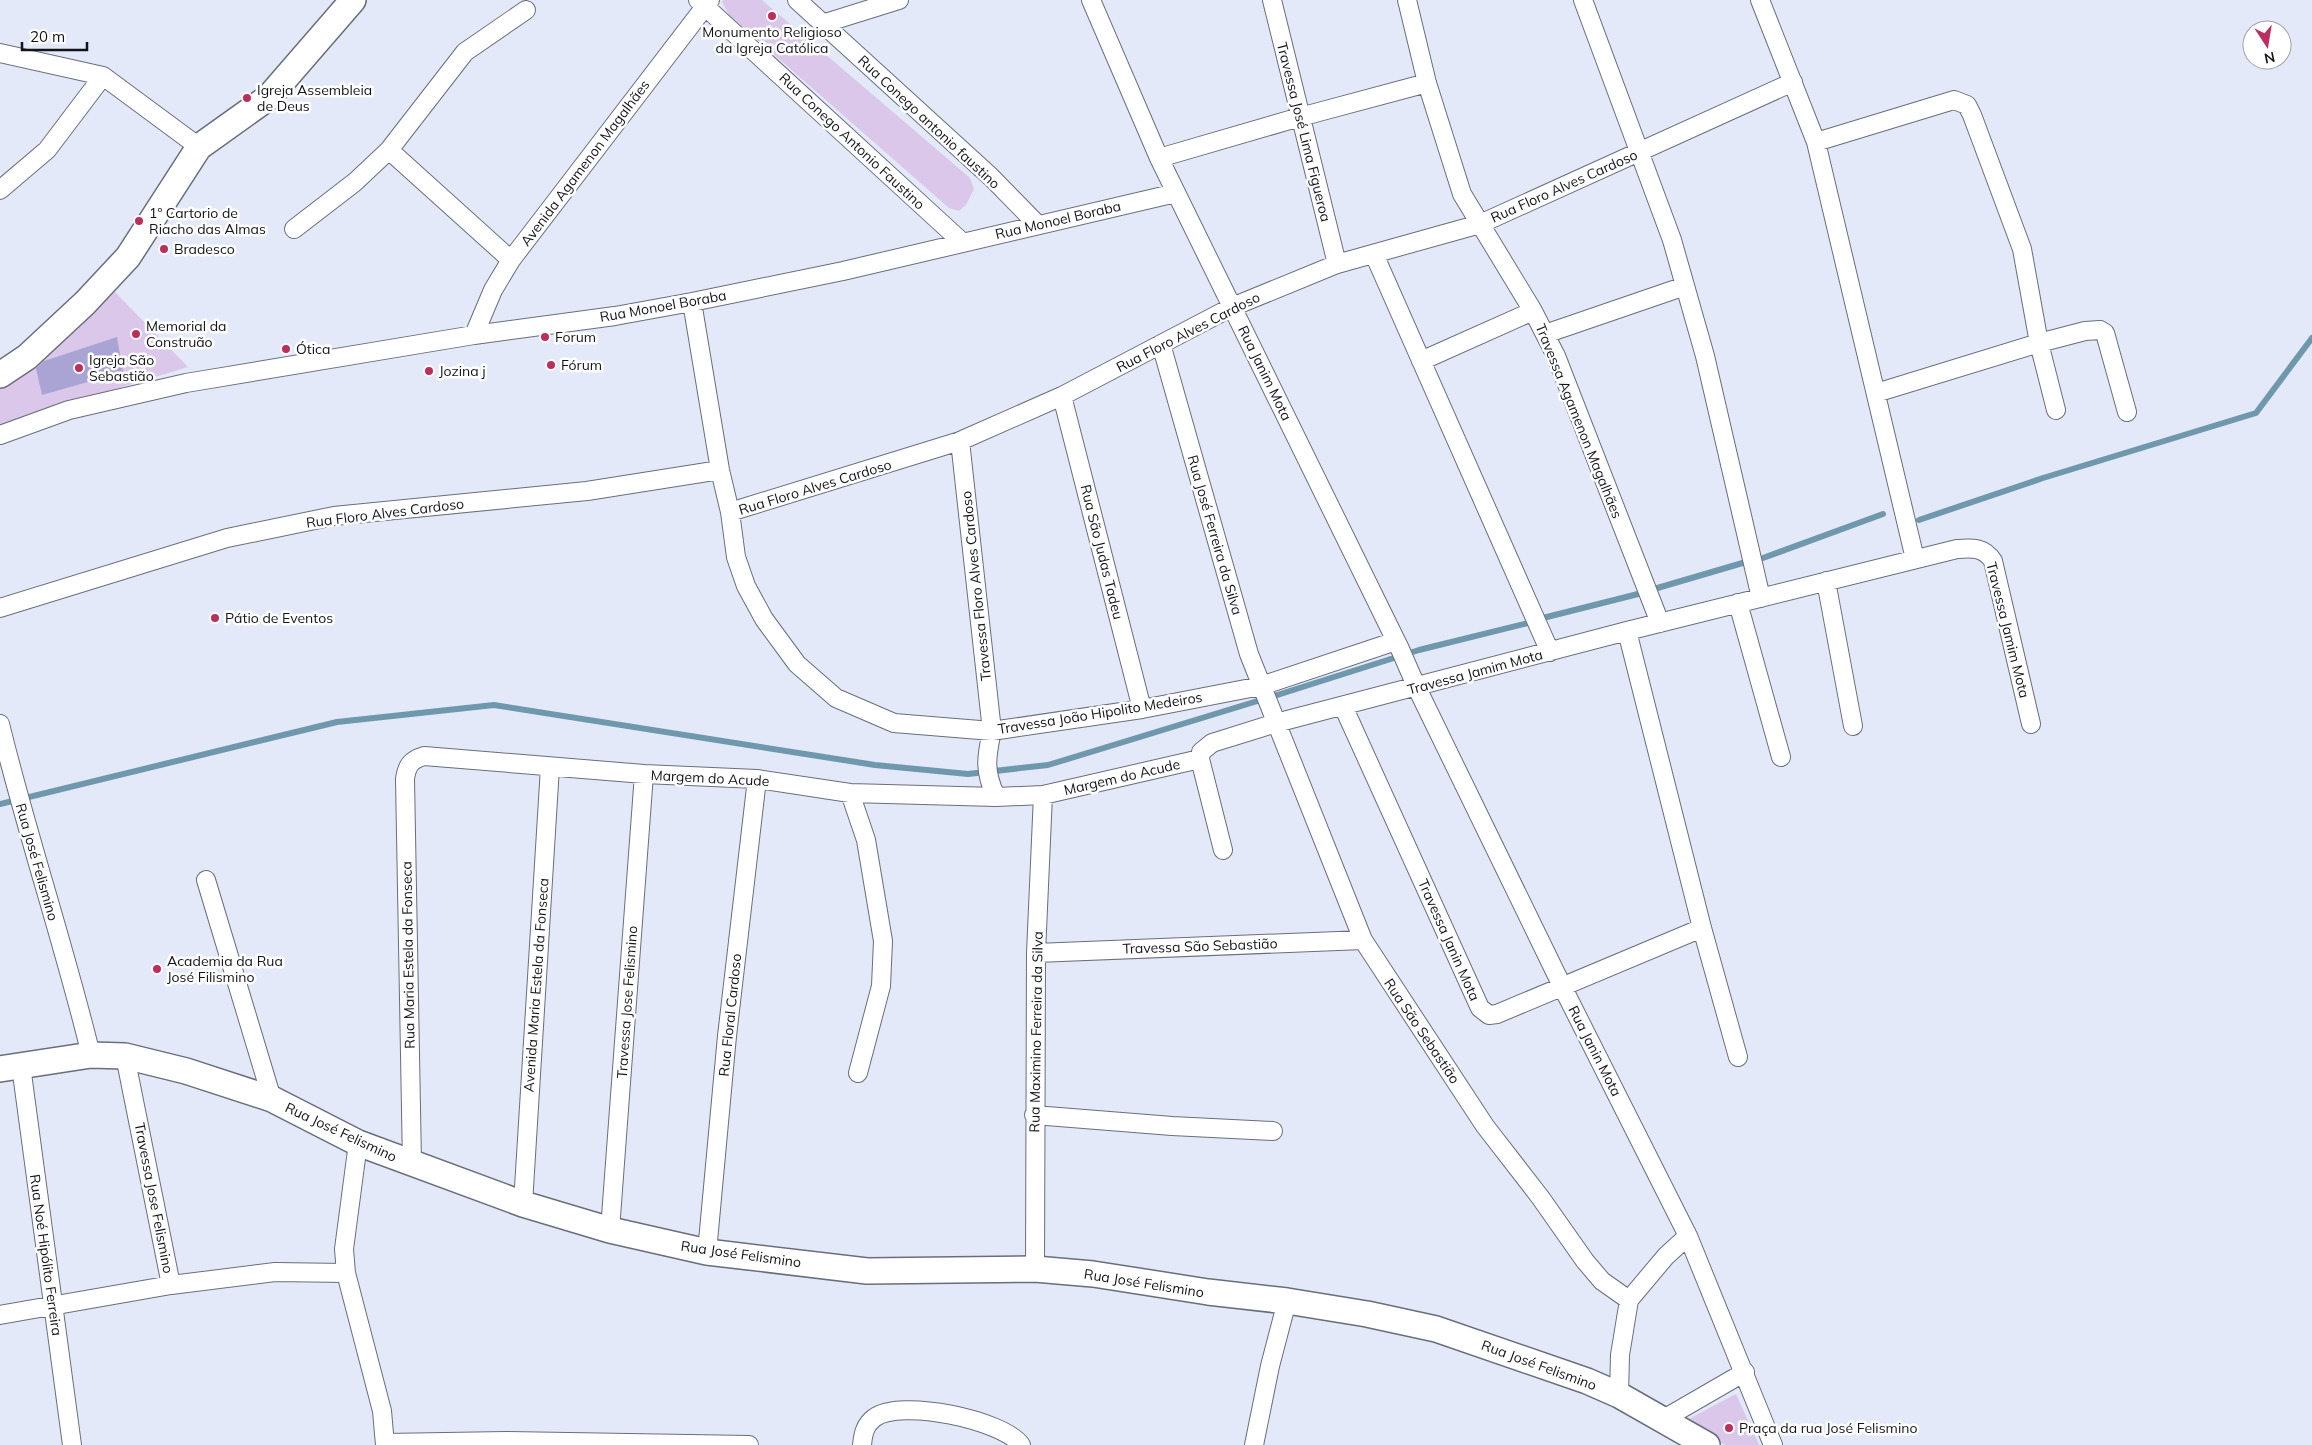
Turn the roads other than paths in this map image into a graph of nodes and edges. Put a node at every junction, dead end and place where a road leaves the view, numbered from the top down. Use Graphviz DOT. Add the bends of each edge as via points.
graph roads {
  1 [pos="352,0"];
  2 [pos="797,0"];
  3 [pos="899,0"];
  4 [pos="1091,0"];
  5 [pos="1272,0"];
  6 [pos="1407,0"];
  7 [pos="1583,0"];
  8 [pos="1760,0"];
  9 [pos="704,2"];
  10 [pos="526,10"];
  11 [pos="822,24"];
  12 [pos="0,53"];
  13 [pos="102,76"];
  14 [pos="1793,82"];
  15 [pos="1427,84"];
  16 [pos="1300,117"];
  17 [pos="1816,142"];
  18 [pos="199,147"];
  19 [pos="389,150"];
  20 [pos="1641,152"];
  21 [pos="1159,158"];
  22 [pos="0,190"];
  23 [pos="1176,193"];
  24 [pos="1480,224"];
  25 [pos="1038,225"];
  26 [pos="294,229"];
  27 [pos="962,242"];
  28 [pos="1374,254"];
  29 [pos="510,260"];
  30 [pos="1337,264"];
  31 [pos="1685,286"];
  32 [pos="692,302"];
  33 [pos="1232,307"];
  34 [pos="1533,311"];
  35 [pos="1545,334"];
  36 [pos="474,335"];
  37 [pos="2039,343"];
  38 [pos="1161,344"];
  39 [pos="1421,361"];
  40 [pos="0,375"];
  41 [pos="1876,393"];
  42 [pos="1062,396"];
  43 [pos="2056,410"];
  44 [pos="2127,412"];
  45 [pos="0,435"];
  46 [pos="960,441"];
  47 [pos="720,470"];
  48 [pos="730,512"];
  49 [pos="1915,559"];
  50 [pos="1826,581"];
  51 [pos="1761,598"];
  52 [pos="1738,603"];
  53 [pos="0,608"];
  54 [pos="1660,623"];
  55 [pos="1627,631"];
  56 [pos="1401,651"];
  57 [pos="1550,652"];
  58 [pos="1261,686"];
  59 [pos="1417,688"];
  60 [pos="1343,706"];
  61 [pos="1142,709"];
  62 [pos="1276,723"];
  63 [pos="0,724"];
  64 [pos="2031,724"];
  65 [pos="1853,726"];
  66 [pos="992,731"];
  67 [pos="424,756"];
  68 [pos="1781,757"];
  69 [pos="1200,759"];
  70 [pos="550,766"];
  71 [pos="644,774"];
  72 [pos="757,779"];
  73 [pos="992,790"];
  74 [pos="850,793"];
  75 [pos="1043,795"];
  76 [pos="1223,850"];
  77 [pos="206,880"];
  78 [pos="1702,928"];
  79 [pos="1363,940"];
  80 [pos="1036,952"];
  81 [pos="1562,988"];
  82 [pos="91,1055"];
  83 [pos="125,1056"];
  84 [pos="1738,1058"];
  85 [pos="10,1067"];
  86 [pos="858,1073"];
  87 [pos="272,1099"];
  88 [pos="1034,1115"];
  89 [pos="1273,1131"];
  90 [pos="358,1143"];
  91 [pos="412,1164"];
  92 [pos="523,1204"];
  93 [pos="610,1230"];
  94 [pos="1688,1236"];
  95 [pos="707,1252"];
  96 [pos="1035,1269"];
  97 [pos="346,1273"];
  98 [pos="171,1285"];
  99 [pos="1629,1300"];
  100 [pos="1287,1301"];
  101 [pos="53,1307"];
  102 [pos="0,1315"];
  103 [pos="1745,1372"];
  104 [pos="1619,1395"];
  105 [pos="1662,1420"];
  106 [pos="385,1444"];
  107 [pos="616,1444"];
  108 [pos="1702,1444"];
  109 [pos="72,1445"];
  110 [pos="749,1445"];
  111 [pos="862,1445"];
  112 [pos="1021,1445"];
  113 [pos="1254,1445"];
  114 [pos="1773,1445"];
  1 -- 18 [label="street" via="269,97"];
  2 -- 11 [label="street, Rua Conego antonio faustino"];
  3 -- 11 [label="street"];
  4 -- 21 [label="street, Rua Janim Mota"];
  5 -- 16 [label="street, Travessa José Lima Figueroa"];
  6 -- 15 [label="street, Travessa Agamenon Magalhães"];
  7 -- 20 [label="street"];
  8 -- 14 [label="street"];
  9 -- 27 [label="street, Rua Conego Antonio Faustino"];
  9 -- 29 [label="street, Avenida Agamenon Magalhães"];
  10 -- 19 [label="street" via="465,52"];
  11 -- 25 [label="street, Rua Conego antonio faustino" via="991,177"];
  12 -- 13 [label="street"];
  13 -- 18 [label="street"];
  13 -- 22 [label="street" via="47,150"];
  14 -- 17 [label="street"];
  14 -- 20 [label="street, Rua Floro Alves Cardoso"];
  15 -- 16 [label="street"];
  15 -- 24 [label="street, Travessa Agamenon Magalhães" via="1462,194"];
  16 -- 21 [label="street"];
  16 -- 30 [label="street, Travessa José Lima Figueroa"];
  17 -- 37 [label="street" via="1954,100 1967,105 2022,249"];
  17 -- 41 [label="street"];
  18 -- 40 [label="street" via="128,257 85,304 27,356"];
  19 -- 26 [label="street"];
  19 -- 29 [label="street"];
  20 -- 24 [label="street, Rua Floro Alves Cardoso"];
  20 -- 31 [label="street"];
  21 -- 23 [label="street, Rua Janim Mota"];
  23 -- 25 [label="street, Rua Monoel Boraba"];
  23 -- 33 [label="street, Rua Janim Mota"];
  24 -- 28 [label="street, Rua Floro Alves Cardoso"];
  24 -- 34 [label="street, Travessa Agamenon Magalhães"];
  25 -- 27 [label="street, Rua Monoel Boraba"];
  27 -- 32 [label="street, Rua Monoel Boraba"];
  28 -- 30 [label="street, Rua Floro Alves Cardoso"];
  28 -- 39 [label="street"];
  29 -- 36 [label="street, Avenida Agamenon Magalhães"];
  30 -- 33 [label="street, Rua Floro Alves Cardoso"];
  31 -- 35 [label="street"];
  31 -- 51 [label="street" via="1705,356"];
  32 -- 36 [label="street, Rua Monoel Boraba"];
  32 -- 47 [label="street, Rua Floro Alves Cardoso"];
  33 -- 38 [label="street, Rua Floro Alves Cardoso"];
  33 -- 56 [label="street, Rua Janim Mota"];
  34 -- 35 [label="street, Travessa Agamenon Magalhães"];
  34 -- 39 [label="street"];
  35 -- 54 [label="street, Travessa Agamenon Magalhães"];
  36 -- 45 [label="street, Rua Monoel Boraba" via="186,383 69,410"];
  37 -- 41 [label="street"];
  37 -- 43 [label="street"];
  37 -- 44 [label="street" via="2084,331 2100,330 2105,333"];
  38 -- 42 [label="street, Rua Floro Alves Cardoso"];
  38 -- 58 [label="street, Rua José Ferreira da Silva" via="1249,654"];
  39 -- 57 [label="street"];
  41 -- 49 [label="street"];
  42 -- 46 [label="street, Rua Floro Alves Cardoso"];
  42 -- 61 [label="street, Rua São Judas Tadeu"];
  46 -- 48 [label="street, Rua Floro Alves Cardoso"];
  46 -- 66 [label="street, Travessa Floro Alves Cardoso"];
  47 -- 48 [label="street, Rua Floro Alves Cardoso"];
  47 -- 53 [label="street, Rua Floro Alves Cardoso" via="587,491 334,516 227,538"];
  48 -- 66 [label="street, Travessa João Hipolito Medeiros" via="736,557 746,586 764,619 797,664 836,698 894,723"];
  49 -- 50 [label="street, Travessa Jamim Mota"];
  49 -- 64 [label="street, Travessa Jamim Mota" via="1957,549 1974,548 1988,552 1993,561"];
  50 -- 51 [label="street, Travessa Jamim Mota"];
  50 -- 65 [label="street"];
  51 -- 52 [label="street, Travessa Jamim Mota"];
  52 -- 54 [label="street, Travessa Jamim Mota"];
  52 -- 68 [label="street"];
  54 -- 55 [label="street, Travessa Jamim Mota"];
  55 -- 57 [label="street, Travessa Jamim Mota"];
  55 -- 78 [label="street"];
  56 -- 58 [label="street, Travessa João Hipolito Medeiros"];
  56 -- 59 [label="street, Rua Janin Mota"];
  57 -- 59 [label="street, Travessa Jamim Mota"];
  58 -- 61 [label="street, Travessa João Hipolito Medeiros"];
  58 -- 62 [label="street, Rua José Ferreira da Silva"];
  59 -- 60 [label="street, Travessa Jamim Mota"];
  59 -- 81 [label="street, Rua Janin Mota"];
  60 -- 62 [label="street, Travessa Jamim Mota"];
  60 -- 81 [label="street, Travessa Janin Mota" via="1480,1008 1489,1015 1497,1014"];
  61 -- 66 [label="street, Travessa João Hipolito Medeiros"];
  62 -- 69 [label="street, Travessa Jamim Mota" via="1212,743 1201,752"];
  62 -- 79 [label="street, Rua São Sebastião"];
  63 -- 82 [label="street, Rua José Felismino"];
  66 -- 73 [label="street, Travessa Floro Alves Cardoso" via="986,761"];
  67 -- 70 [label="street, Margem do Acude"];
  67 -- 91 [label="street, Rua Maria Estela da Fonseca" via="414,759 406,768 405,779"];
  69 -- 75 [label="street, Margem do Acude"];
  69 -- 76 [label="street"];
  70 -- 71 [label="street, Margem do Acude"];
  70 -- 92 [label="street, Avenida Maria Estela da Fonseca"];
  71 -- 72 [label="street, Margem do Acude"];
  71 -- 93 [label="street, Travessa Jose Felismino"];
  72 -- 74 [label="street, Margem do Acude"];
  72 -- 95 [label="street, Rua Floral Cardoso" via="727,1036"];
  73 -- 74 [label="street, Margem do Acude"];
  73 -- 75 [label="street, Margem do Acude"];
  74 -- 86 [label="street" via="866,840 883,941 881,986"];
  75 -- 80 [label="street, Rua Maximino Ferreira da Silva"];
  77 -- 87 [label="street"];
  78 -- 81 [label="street, Travessa Janin Mota"];
  78 -- 84 [label="street"];
  79 -- 80 [label="street, Travessa São Sebastião"];
  79 -- 99 [label="street, Rua São Sebastião" via="1485,1126 1585,1262 1602,1281"];
  80 -- 88 [label="street, Rua Maximino Ferreira da Silva"];
  81 -- 94 [label="street, Rua Janin Mota"];
  82 -- 83 [label="street, Rua José Felismino"];
  82 -- 85 [label="street"];
  83 -- 87 [label="street, Rua José Felismino" via="186,1071"];
  83 -- 98 [label="street, Travessa Jose Felismino"];
  85 -- 101 [label="street, Rua Noé Hipólito Ferreira"];
  87 -- 90 [label="street, Rua José Felismino"];
  88 -- 89 [label="street"];
  88 -- 96 [label="street, Rua Maximino Ferreira da Silva"];
  90 -- 91 [label="street, Rua José Felismino"];
  90 -- 97 [label="street" via="344,1249"];
  91 -- 92 [label="street, Rua José Felismino"];
  92 -- 93 [label="street, Rua José Felismino"];
  93 -- 95 [label="street, Rua José Felismino"];
  94 -- 99 [label="street" via="1666,1256"];
  94 -- 103 [label="street, Rua Janin Mota"];
  95 -- 96 [label="street, Rua José Felismino" via="866,1271"];
  96 -- 100 [label="street, Rua José Felismino"];
  97 -- 98 [label="street, Travessa Jose Felismino" via="275,1272"];
  97 -- 106 [label="street" via="382,1411"];
  98 -- 101 [label="street"];
  99 -- 104 [label="street" via="1620,1355"];
  100 -- 104 [label="street, Rua José Felismino" via="1367,1314 1436,1330"];
  100 -- 113 [label="street"];
  101 -- 102 [label="street"];
  101 -- 109 [label="street, Rua Noé Hipólito Ferreira"];
  103 -- 105 [label="street"];
  103 -- 114 [label="street, Rua Janin Mota"];
  104 -- 105 [label="street, Rua José Felismino"];
  105 -- 108 [label="street, Rua José Felismino"];
  106 -- 107 [label="street" via="506,1441"];
  107 -- 110 [label="street"];
  111 -- 112 [label="street" via="866,1426 874,1417 889,1410 907,1410 931,1411 981,1423 1005,1431"];
}
